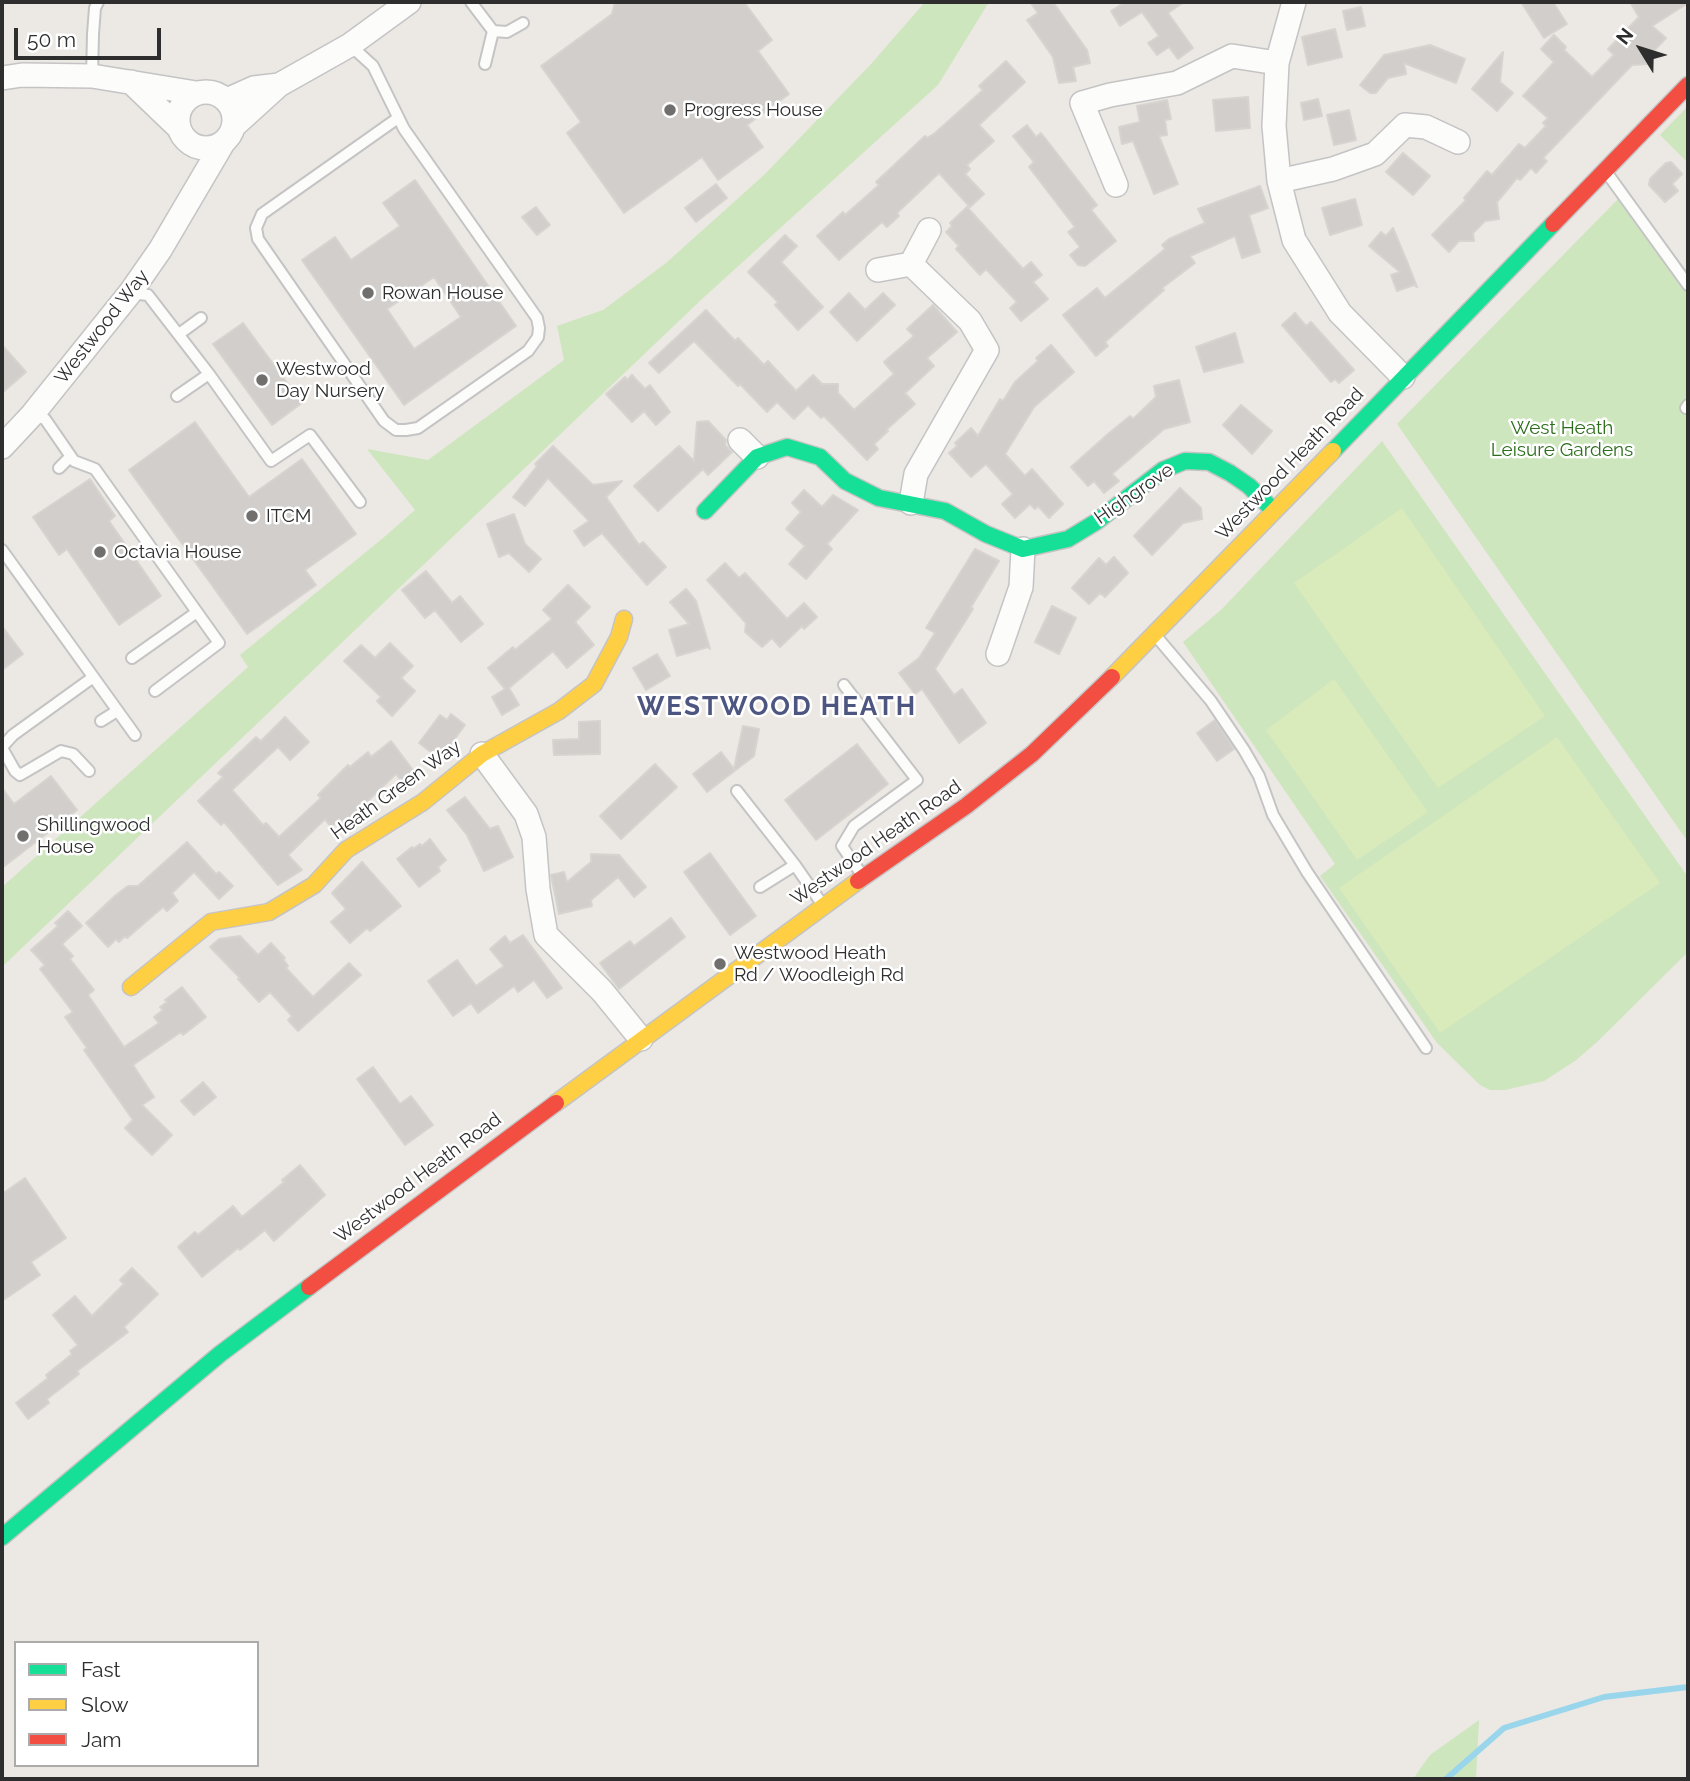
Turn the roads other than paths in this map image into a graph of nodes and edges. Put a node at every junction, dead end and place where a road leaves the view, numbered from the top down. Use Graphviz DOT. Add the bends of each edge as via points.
graph roads {
  1 [pos="99,2"];
  2 [pos="409,2"];
  3 [pos="471,2"];
  4 [pos="1294,2"];
  5 [pos="523,23"];
  6 [pos="493,31"];
  7 [pos="350,45"];
  8 [pos="1277,63"];
  9 [pos="485,64"];
  10 [pos="92,76"];
  11 [pos="2,78"];
  12 [pos="131,82"];
  13 [pos="279,85"];
  14 [pos="1688,85"];
  15 [pos="196,93"];
  16 [pos="227,100"];
  17 [pos="398,118"];
  18 [pos="229,134"];
  19 [pos="184,135"];
  20 [pos="1458,142"];
  21 [pos="1605,171"];
  22 [pos="1279,181"];
  23 [pos="1116,185"];
  24 [pos="190,198"];
  25 [pos="929,229"];
  26 [pos="911,264"];
  27 [pos="878,270"];
  28 [pos="1688,285"];
  29 [pos="130,293"];
  30 [pos="201,318"];
  31 [pos="179,334"];
  32 [pos="209,373"];
  33 [pos="1404,377"];
  34 [pos="177,396"];
  35 [pos="32,415"];
  36 [pos="740,440"];
  37 [pos="2,447"];
  38 [pos="70,457"];
  39 [pos="757,457"];
  40 [pos="59,468"];
  41 [pos="360,502"];
  42 [pos="911,503"];
  43 [pos="705,511"];
  44 [pos="1274,511"];
  45 [pos="1023,549"];
  46 [pos="2,550"];
  47 [pos="197,612"];
  48 [pos="624,619"];
  49 [pos="1155,635"];
  50 [pos="998,654"];
  51 [pos="132,658"];
  52 [pos="92,678"];
  53 [pos="844,685"];
  54 [pos="155,691"];
  55 [pos="117,711"];
  56 [pos="101,721"];
  57 [pos="135,735"];
  58 [pos="2,748"];
  59 [pos="482,754"];
  60 [pos="89,771"];
  61 [pos="737,791"];
  62 [pos="795,865"];
  63 [pos="864,877"];
  64 [pos="760,887"];
  65 [pos="824,906"];
  66 [pos="131,987"];
  67 [pos="641,1039"];
  68 [pos="1426,1048"];
  69 [pos="2,1537"];
  1 -- 10 [label="lane"];
  2 -- 7 [label="street, Westwood Way"];
  3 -- 6 [label="lane"];
  4 -- 8 [label="street"];
  5 -- 6 [label="lane" via="507,32"];
  6 -- 9 [label="lane"];
  7 -- 13 [label="street, Westwood Way"];
  7 -- 17 [label="lane" via="373,66"];
  8 -- 22 [label="street" via="1273,126"];
  8 -- 23 [label="street" via="1232,56 1177,83 1082,103"];
  10 -- 11 [label="street"];
  10 -- 12 [label="street"];
  12 -- 15 [label="street"];
  12 -- 19 [label="street"];
  13 -- 16 [label="street, Westwood Way" via="254,88"];
  13 -- 18 [label="street, Westwood Way"];
  14 -- 21 [label="street, Westwood Heath Road"];
  15 -- 16 [label="street" via="215,92"];
  15 -- 19 [label="street" via="183,104 178,118"];
  16 -- 18 [label="street" via="233,112"];
  17 -- 17 [label="lane" via="537,318 539,328 528,351 418,428 406,430 396,430 384,421 258,239 256,229 262,214"];
  18 -- 19 [label="street" via="205,149"];
  18 -- 24 [label="street, Westwood Way"];
  19 -- 24 [label="street"];
  20 -- 22 [label="street" via="1426,127 1405,125 1375,155"];
  21 -- 28 [label="lane"];
  21 -- 33 [label="street, Westwood Heath Road"];
  22 -- 33 [label="street" via="1294,240 1340,313"];
  24 -- 29 [label="street, Westwood Way"];
  25 -- 26 [label="street"];
  26 -- 27 [label="street"];
  26 -- 42 [label="street" via="970,321 987,350 916,474"];
  29 -- 31 [label="lane" via="148,295"];
  29 -- 35 [label="street, Westwood Way"];
  30 -- 31 [label="lane"];
  31 -- 32 [label="lane"];
  32 -- 34 [label="lane"];
  32 -- 41 [label="lane" via="271,461 310,435"];
  33 -- 44 [label="street, Westwood Heath Road"];
  35 -- 37 [label="street, Westwood Way"];
  35 -- 38 [label="lane" via="45,419"];
  36 -- 39 [label="street"];
  38 -- 40 [label="lane"];
  38 -- 47 [label="lane" via="95,469"];
  39 -- 42 [label="street" via="787,447 820,457 845,481 879,498"];
  39 -- 43 [label="street"];
  42 -- 45 [label="street" via="945,511"];
  44 -- 45 [label="street, Highgrove" via="1230,473 1209,462 1185,461 1163,470 1068,539"];
  44 -- 49 [label="street, Westwood Heath Road"];
  45 -- 50 [label="street" via="1021,587"];
  46 -- 52 [label="lane"];
  47 -- 51 [label="lane"];
  47 -- 54 [label="lane" via="219,643"];
  48 -- 59 [label="street, Heath Green Way" via="594,684 559,711"];
  49 -- 63 [label="street, Westwood Heath Road" via="1032,754"];
  49 -- 68 [label="lane" via="1204,692 1244,750 1273,816 1307,872"];
  52 -- 55 [label="lane"];
  52 -- 58 [label="lane" via="13,735"];
  53 -- 63 [label="lane" via="916,780 854,826 842,846"];
  55 -- 56 [label="lane"];
  55 -- 57 [label="lane"];
  58 -- 60 [label="lane" via="20,775 61,751 73,754"];
  59 -- 66 [label="street, Heath Green Way" via="423,802 346,850 314,885 269,912 211,922"];
  59 -- 67 [label="street" via="526,814 534,837 546,935 603,991"];
  61 -- 62 [label="lane"];
  62 -- 64 [label="lane"];
  62 -- 65 [label="lane"];
  63 -- 65 [label="street, Westwood Heath Road"];
  65 -- 67 [label="street, Westwood Heath Road"];
  67 -- 69 [label="street, Westwood Heath Road" via="220,1354"];
}
